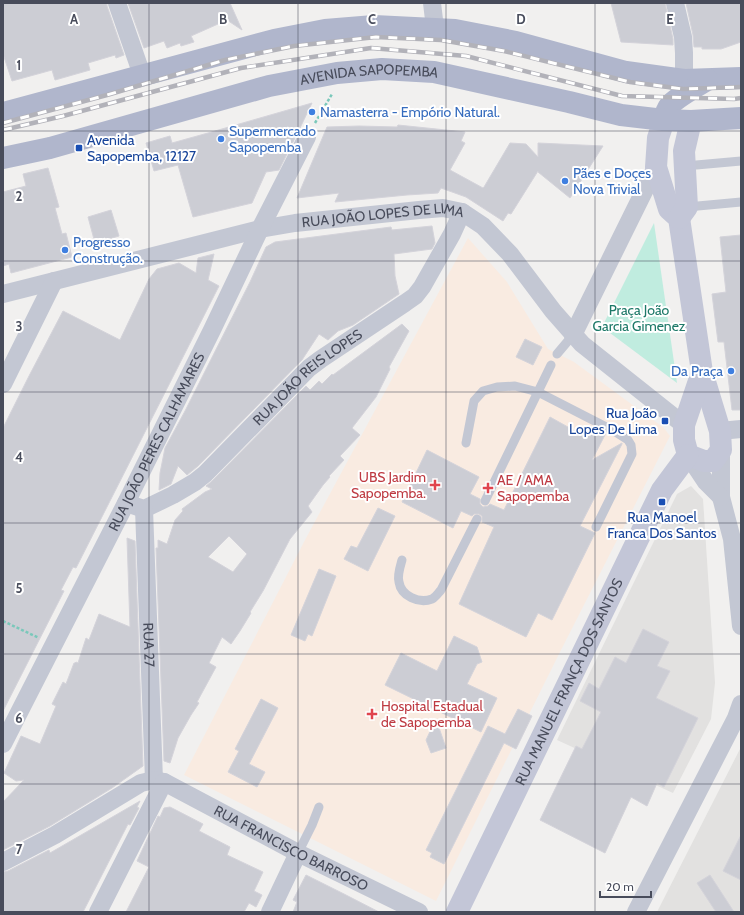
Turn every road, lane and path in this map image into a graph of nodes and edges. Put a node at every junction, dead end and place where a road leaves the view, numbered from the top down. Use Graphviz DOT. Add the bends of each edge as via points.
graph roads {
  1 [pos="117,3"];
  2 [pos="432,3"];
  3 [pos="675,3"];
  4 [pos="435,28"];
  5 [pos="142,76"];
  6 [pos="741,78"];
  7 [pos="684,80"];
  8 [pos="707,80"];
  9 [pos="334,91"];
  10 [pos="3,113"];
  11 [pos="741,118"];
  12 [pos="664,120"];
  13 [pos="692,122"];
  14 [pos="307,137"];
  15 [pos="3,158"];
  16 [pos="741,161"];
  17 [pos="685,166"];
  18 [pos="656,168"];
  19 [pos="741,202"];
  20 [pos="462,212"];
  21 [pos="683,213"];
  22 [pos="260,229"];
  23 [pos="54,282"];
  24 [pos="3,294"];
  25 [pos="573,335"];
  26 [pos="557,354"];
  27 [pos="551,365"];
  28 [pos="702,372"];
  29 [pos="3,384"];
  30 [pos="538,392"];
  31 [pos="684,425"];
  32 [pos="727,437"];
  33 [pos="466,443"];
  34 [pos="688,455"];
  35 [pos="722,497"];
  36 [pos="485,501"];
  37 [pos="126,503"];
  38 [pos="144,509"];
  39 [pos="477,519"];
  40 [pos="596,528"];
  41 [pos="737,541"];
  42 [pos="402,560"];
  43 [pos="3,621"];
  44 [pos="741,626"];
  45 [pos="41,639"];
  46 [pos="739,714"];
  47 [pos="3,744"];
  48 [pos="159,781"];
  49 [pos="319,807"];
  50 [pos="298,853"];
  51 [pos="3,862"];
  52 [pos="98,912"];
  53 [pos="270,912"];
  54 [pos="419,912"];
  55 [pos="457,912"];
  56 [pos="636,912"];
  1 -- 5 [label="street"];
  2 -- 4 [label="street"];
  3 -- 7 [label="street" via="683,37"];
  4 -- 5 [label="main road" via="374,26 325,30 274,40"];
  4 -- 7 [label="main road" via="516,42 626,72"];
  5 -- 10 [label="main road"];
  6 -- 8 [label="main road"];
  7 -- 8 [label="main road"];
  8 -- 12 [label="main road" via="670,105"];
  9 -- 14 [label="path"];
  11 -- 13 [label="main road, AVENIDA SAPOPEMBA"];
  12 -- 13 [label="main road, AVENIDA SAPOPEMBA"];
  12 -- 15 [label="main road, AVENIDA SAPOPEMBA" via="621,115 434,72 382,69 337,72 269,86 50,148"];
  12 -- 18 [label="street" via="658,138"];
  13 -- 17 [label="street" via="684,151"];
  14 -- 22 [label="street, RUA JOÃO PERES CALHAMARES"];
  16 -- 17 [label="lane"];
  17 -- 21 [label="street"];
  18 -- 21 [label="street" via="669,209"];
  18 -- 25 [label="street"];
  19 -- 21 [label="lane"];
  20 -- 22 [label="street, RUA JOÃO LOPES DE LIMA" via="443,208 419,210"];
  20 -- 25 [label="street, RUA JOÃO LOPES DE LIMA" via="482,226 510,254"];
  20 -- 38 [label="street, RUA JOÃO REIS LOPES" via="415,296 309,368 195,482"];
  21 -- 28 [label="street"];
  22 -- 23 [label="street, RUA JOÃO LOPES DE LIMA"];
  22 -- 37 [label="street, RUA JOÃO PERES CALHAMARES"];
  23 -- 24 [label="street, RUA JOÃO LOPES DE LIMA"];
  23 -- 29 [label="street"];
  25 -- 26 [label="lane"];
  25 -- 31 [label="street, RUA JOÃO LOPES DE LIMA"];
  27 -- 30 [label="lane"];
  28 -- 31 [label="street"];
  28 -- 32 [label="street"];
  30 -- 33 [label="lane" via="515,386 483,391 474,401"];
  30 -- 36 [label="lane"];
  30 -- 40 [label="lane" via="614,431 631,445 632,454"];
  31 -- 34 [label="street"];
  32 -- 34 [label="street" via="713,460 704,461"];
  32 -- 35 [label="street"];
  34 -- 35 [label="street" via="706,482"];
  34 -- 55 [label="street, RUA MANUEL FRANÇA DOS SANTOS" via="662,490"];
  35 -- 41 [label="street"];
  37 -- 38 [label="street"];
  37 -- 47 [label="street, RUA JOÃO PERES CALHAMARES"];
  38 -- 48 [label="street, RUA 27"];
  39 -- 42 [label="lane" via="441,590 432,599 423,601 407,596 403,592 398,580"];
  41 -- 44 [label="street"];
  43 -- 45 [label="path"];
  46 -- 56 [label="street"];
  48 -- 50 [label="street, RUA FRANCISCO BARROSO"];
  48 -- 51 [label="street" via="141,783 55,835"];
  48 -- 52 [label="street"];
  49 -- 50 [label="lane"];
  50 -- 53 [label="street"];
  50 -- 54 [label="street, RUA FRANCISCO BARROSO"];
}
